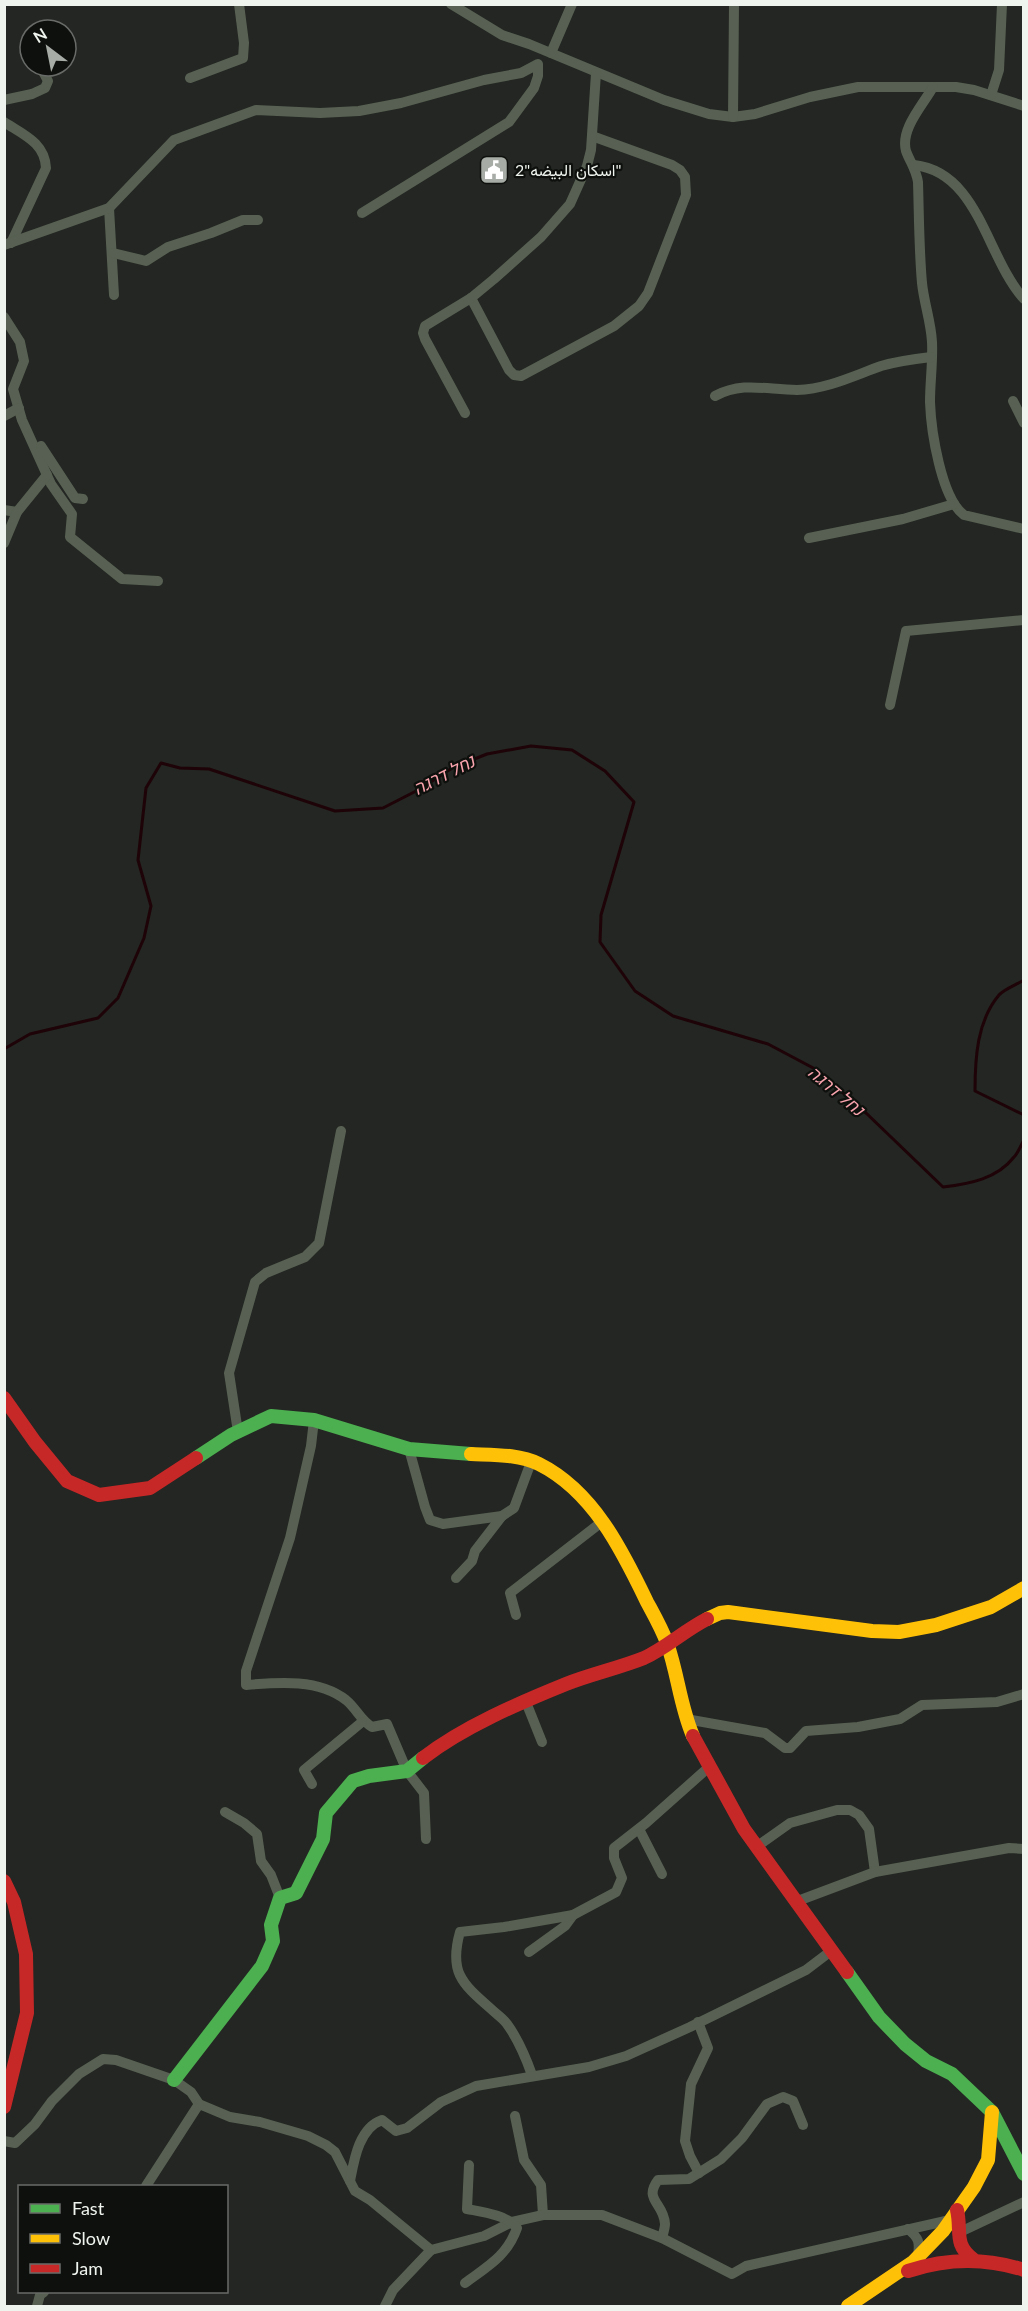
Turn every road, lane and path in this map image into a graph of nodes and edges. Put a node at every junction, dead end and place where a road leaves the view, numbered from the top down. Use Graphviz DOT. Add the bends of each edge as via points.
graph roads {
  1 [pos="240,4"];
  2 [pos="451,4"];
  3 [pos="572,4"];
  4 [pos="734,4"];
  5 [pos="1002,4"];
  6 [pos="551,53"];
  7 [pos="596,73"];
  8 [pos="46,78"];
  9 [pos="190,78"];
  10 [pos="933,87"];
  11 [pos="991,95"];
  12 [pos="4,100"];
  13 [pos="1023,106"];
  14 [pos="733,117"];
  15 [pos="4,122"];
  16 [pos="592,136"];
  17 [pos="914,165"];
  18 [pos="109,208"];
  19 [pos="362,213"];
  20 [pos="258,220"];
  21 [pos="8,244"];
  22 [pos="112,254"];
  23 [pos="114,294"];
  24 [pos="471,298"];
  25 [pos="1023,299"];
  26 [pos="4,317"];
  27 [pos="931,357"];
  28 [pos="715,396"];
  29 [pos="1013,401"];
  30 [pos="19,408"];
  31 [pos="465,413"];
  32 [pos="4,416"];
  33 [pos="22,420"];
  34 [pos="1023,423"];
  35 [pos="47,476"];
  36 [pos="83,499"];
  37 [pos="954,504"];
  38 [pos="4,510"];
  39 [pos="16,513"];
  40 [pos="1023,529"];
  41 [pos="808,538"];
  42 [pos="4,543"];
  43 [pos="158,581"];
  44 [pos="1023,620"];
  45 [pos="890,705"];
  46 [pos="341,1131"];
  47 [pos="4,1398"];
  48 [pos="314,1420"];
  49 [pos="238,1431"];
  50 [pos="409,1449"];
  51 [pos="531,1462"];
  52 [pos="502,1516"];
  53 [pos="603,1521"];
  54 [pos="456,1578"];
  55 [pos="1023,1588"];
  56 [pos="516,1615"];
  57 [pos="668,1643"];
  58 [pos="1023,1694"];
  59 [pos="526,1702"];
  60 [pos="686,1719"];
  61 [pos="362,1722"];
  62 [pos="542,1742"];
  63 [pos="709,1767"];
  64 [pos="406,1772"];
  65 [pos="312,1784"];
  66 [pos="225,1812"];
  67 [pos="639,1829"];
  68 [pos="426,1839"];
  69 [pos="756,1847"];
  70 [pos="1023,1849"];
  71 [pos="875,1872"];
  72 [pos="662,1874"];
  73 [pos="4,1881"];
  74 [pos="280,1898"];
  75 [pos="795,1902"];
  76 [pos="573,1915"];
  77 [pos="831,1951"];
  78 [pos="529,1952"];
  79 [pos="698,2022"];
  80 [pos="532,2075"];
  81 [pos="174,2080"];
  82 [pos="199,2104"];
  83 [pos="4,2107"];
  84 [pos="992,2112"];
  85 [pos="515,2116"];
  86 [pos="803,2125"];
  87 [pos="4,2140"];
  88 [pos="469,2164"];
  89 [pos="699,2173"];
  90 [pos="1023,2174"];
  91 [pos="350,2181"];
  92 [pos="147,2185"];
  93 [pos="1023,2202"];
  94 [pos="543,2215"];
  95 [pos="953,2215"];
  96 [pos="512,2222"];
  97 [pos="933,2224"];
  98 [pos="908,2229"];
  99 [pos="958,2237"];
  100 [pos="662,2238"];
  101 [pos="938,2238"];
  102 [pos="431,2250"];
  103 [pos="948,2258"];
  104 [pos="973,2259"];
  105 [pos="921,2262"];
  106 [pos="1023,2270"];
  107 [pos="465,2283"];
  108 [pos="43,2293"];
  109 [pos="37,2307"];
  110 [pos="385,2307"];
  111 [pos="848,2307"];
  1 -- 9 [label="street" via="243,58"];
  2 -- 6 [label="street" via="502,35"];
  3 -- 6 [label="street"];
  4 -- 14 [label="street"];
  5 -- 11 [label="street" via="999,69"];
  6 -- 7 [label="street"];
  7 -- 14 [label="street" via="686,108"];
  7 -- 16 [label="street"];
  8 -- 12 [label="street" via="45,88"];
  10 -- 11 [label="street" via="965,88"];
  10 -- 14 [label="street" via="858,87"];
  10 -- 17 [label="street" via="906,135 907,153"];
  11 -- 13 [label="street"];
  15 -- 21 [label="street" via="37,144 45,155 46,168"];
  16 -- 24 [label="street" via="587,166 570,204 541,237"];
  16 -- 24 [label="street" via="672,165 685,177 686,195 656,277 639,306 614,326 521,376 509,370"];
  17 -- 25 [label="street" via="939,171 962,190 1008,279"];
  17 -- 27 [label="street"];
  18 -- 19 [label="street" via="174,140 256,110 359,111 521,73 538,64 534,88 509,122"];
  18 -- 21 [label="street"];
  18 -- 22 [label="street"];
  20 -- 22 [label="street" via="243,220 168,247 146,261"];
  22 -- 23 [label="street"];
  24 -- 31 [label="street" via="425,326 423,333"];
  26 -- 30 [label="street" via="20,342 24,361 13,389"];
  27 -- 28 [label="street" via="884,366 813,388 745,386"];
  27 -- 37 [label="street" via="932,427 942,473"];
  29 -- 34 [label="street"];
  30 -- 32 [label="street"];
  30 -- 33 [label="street"];
  33 -- 35 [label="street"];
  33 -- 36 [label="street" via="33,428 64,485 75,498"];
  35 -- 39 [label="street"];
  35 -- 43 [label="street" via="72,514 70,537 122,579"];
  37 -- 40 [label="street" via="964,515"];
  37 -- 41 [label="street" via="903,519"];
  38 -- 39 [label="street"];
  39 -- 42 [label="street"];
  44 -- 45 [label="street" via="906,631"];
  46 -- 49 [label="street" via="319,1243 305,1257 266,1273 255,1282 229,1373"];
  47 -- 49 [label="street" via="67,1481 99,1495 150,1488"];
  48 -- 49 [label="street" via="271,1416"];
  48 -- 50 [label="street"];
  48 -- 61 [label="street" via="290,1538 246,1671 246,1685 288,1682 334,1691 352,1705"];
  50 -- 51 [label="street" via="514,1457"];
  50 -- 52 [label="street" via="430,1520 443,1524"];
  51 -- 52 [label="street" via="514,1508"];
  51 -- 53 [label="street" via="561,1477"];
  52 -- 54 [label="street"];
  53 -- 56 [label="street" via="510,1593"];
  53 -- 57 [label="street"];
  55 -- 57 [label="street" via="991,1607 899,1632 728,1612 700,1622"];
  57 -- 59 [label="street" via="646,1657"];
  57 -- 60 [label="street"];
  58 -- 60 [label="street" via="997,1702 922,1705 900,1719 806,1731 790,1748 765,1733"];
  59 -- 62 [label="street"];
  59 -- 64 [label="street" via="435,1749"];
  60 -- 63 [label="street"];
  61 -- 64 [label="street" via="372,1727 387,1724"];
  61 -- 65 [label="street" via="304,1770"];
  63 -- 67 [label="street"];
  63 -- 69 [label="street"];
  64 -- 68 [label="street" via="423,1792"];
  64 -- 74 [label="street" via="354,1781 326,1813 323,1839 296,1893"];
  66 -- 74 [label="street" via="257,1834 261,1861"];
  67 -- 72 [label="street"];
  67 -- 76 [label="street" via="614,1848 622,1878 616,1892"];
  69 -- 71 [label="street" via="790,1824 850,1810 869,1829"];
  69 -- 75 [label="street"];
  70 -- 71 [label="street" via="1008,1848"];
  71 -- 75 [label="street"];
  73 -- 83 [label="street" via="14,1902 26,1954 27,2013"];
  74 -- 81 [label="street" via="271,1924 273,1941 262,1966"];
  75 -- 77 [label="street"];
  76 -- 78 [label="street" via="566,1926"];
  76 -- 80 [label="street" via="460,1932 455,1949 454,1958 465,1984 506,2023"];
  77 -- 79 [label="street" via="806,1970"];
  77 -- 84 [label="street" via="879,2017 905,2044 926,2061 952,2074"];
  79 -- 80 [label="street" via="626,2056 589,2067"];
  79 -- 89 [label="street" via="708,2048 691,2084 685,2141"];
  80 -- 91 [label="street" via="476,2086 441,2102 407,2128 396,2131 382,2120 375,2122 360,2144"];
  81 -- 82 [label="street" via="191,2092"];
  81 -- 87 [label="street" via="103,2059 67,2085 15,2143"];
  82 -- 91 [label="street" via="230,2117 308,2136 326,2145 335,2152"];
  82 -- 92 [label="street"];
  84 -- 90 [label="street"];
  84 -- 95 [label="street" via="988,2160"];
  85 -- 94 [label="street" via="524,2160 541,2185"];
  86 -- 89 [label="street" via="793,2101 774,2099 721,2159"];
  88 -- 96 [label="street" via="467,2209"];
  89 -- 100 [label="street" via="689,2179 658,2180 651,2188 665,2224"];
  91 -- 102 [label="street" via="355,2191"];
  93 -- 99 [label="street"];
  94 -- 96 [label="street"];
  94 -- 100 [label="street" via="602,2215"];
  95 -- 97 [label="street"];
  95 -- 99 [label="street" via="960,2222"];
  95 -- 101 [label="street"];
  96 -- 102 [label="street" via="484,2236"];
  96 -- 107 [label="street" via="517,2228 511,2245"];
  97 -- 98 [label="street"];
  97 -- 101 [label="street"];
  98 -- 100 [label="street" via="747,2266 732,2274"];
  98 -- 105 [label="street" via="918,2237"];
  99 -- 103 [label="street"];
  99 -- 104 [label="street" via="962,2252"];
  101 -- 103 [label="street" via="938,2248"];
  101 -- 105 [label="street"];
  102 -- 110 [label="street" via="393,2290"];
  103 -- 104 [label="street"];
  103 -- 105 [label="street"];
  104 -- 106 [label="street"];
  105 -- 111 [label="street" via="888,2278"];
  108 -- 109 [label="street"];
}
